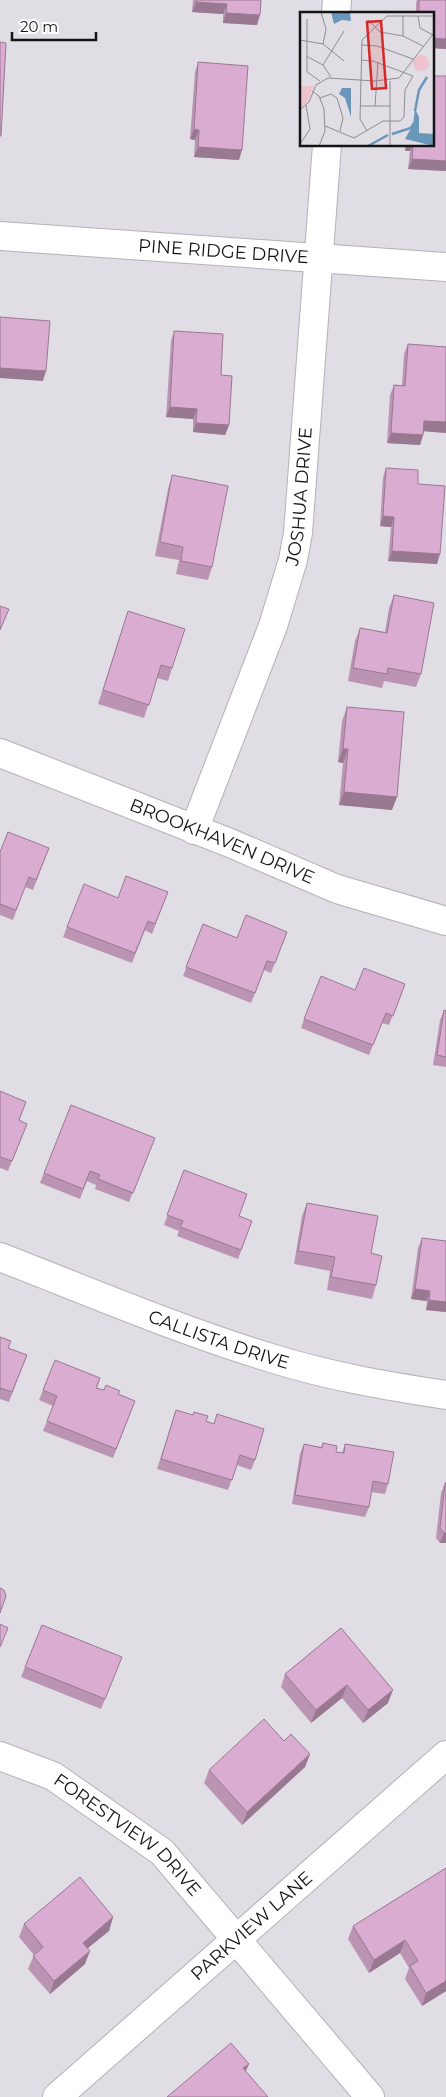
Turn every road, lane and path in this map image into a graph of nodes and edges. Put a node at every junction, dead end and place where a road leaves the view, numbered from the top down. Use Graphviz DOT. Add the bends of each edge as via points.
graph roads {
  1 [pos="327,146"];
  2 [pos="0,236"];
  3 [pos="320,258"];
  4 [pos="446,267"];
  5 [pos="0,754"];
  6 [pos="194,830"];
  7 [pos="446,921"];
  8 [pos="0,1257"];
  9 [pos="446,1394"];
  10 [pos="446,1755"];
  11 [pos="0,1756"];
  12 [pos="237,1940"];
  13 [pos="57,2097"];
  14 [pos="370,2097"];
  1 -- 3 [label="street, JOSHUA DRIVE"];
  2 -- 3 [label="street, PINE RIDGE DRIVE"];
  3 -- 4 [label="street, PINE RIDGE DRIVE"];
  3 -- 6 [label="street, JOSHUA DRIVE" via="298,533 293,560 274,626"];
  5 -- 6 [label="street, BROOKHAVEN DRIVE"];
  6 -- 7 [label="street, BROOKHAVEN DRIVE" via="337,889"];
  8 -- 9 [label="street, CALLISTA DRIVE" via="195,1333 272,1359 368,1383"];
  10 -- 12 [label="street, PARKVIEW LANE"];
  11 -- 12 [label="street, FORESTVIEW DRIVE" via="53,1776 162,1852"];
  12 -- 13 [label="street, PARKVIEW LANE"];
  12 -- 14 [label="street, FORESTVIEW DRIVE"];
}
